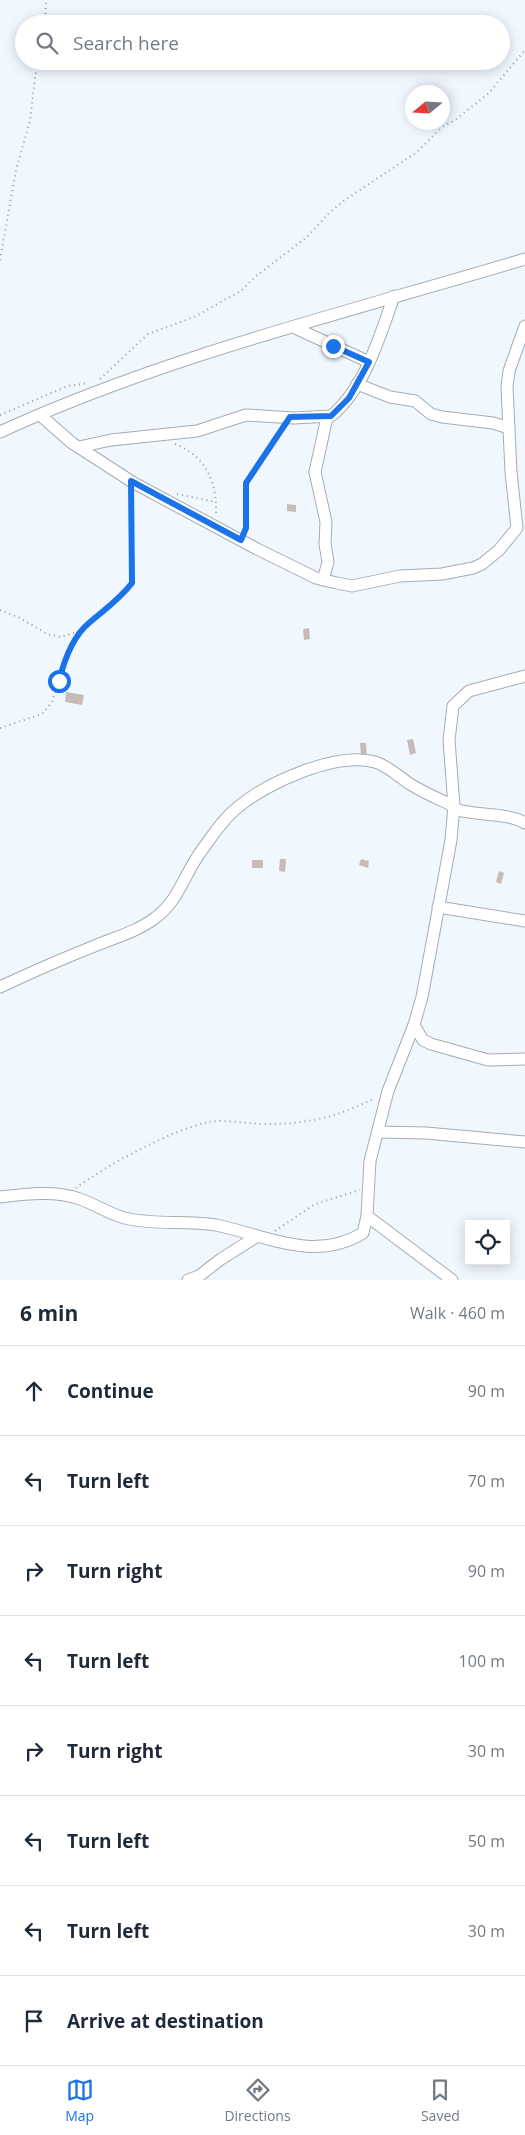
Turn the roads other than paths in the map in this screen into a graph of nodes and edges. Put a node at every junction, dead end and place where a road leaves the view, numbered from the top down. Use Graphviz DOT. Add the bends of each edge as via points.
graph roads {
  1 [pos="525,259"];
  2 [pos="394,296"];
  3 [pos="525,326"];
  4 [pos="292,327"];
  5 [pos="369,362"];
  6 [pos="357,384"];
  7 [pos="40,415"];
  8 [pos="327,417"];
  9 [pos="509,428"];
  10 [pos="0,432"];
  11 [pos="79,447"];
  12 [pos="519,498"];
  13 [pos="323,580"];
  14 [pos="525,676"];
  15 [pos="454,808"];
  16 [pos="525,823"];
  17 [pos="438,907"];
  18 [pos="525,921"];
  19 [pos="0,987"];
  20 [pos="414,1025"];
  21 [pos="525,1059"];
  22 [pos="378,1132"];
  23 [pos="525,1142"];
  24 [pos="0,1197"];
  25 [pos="367,1216"];
  26 [pos="260,1238"];
  27 [pos="188,1280"];
  28 [pos="452,1280"];
  1 -- 2 [label="street"];
  2 -- 4 [label="street"];
  2 -- 5 [label="street"];
  3 -- 9 [label="street" via="509,371"];
  4 -- 5 [label="street"];
  4 -- 7 [label="street" via="134,378"];
  5 -- 6 [label="street"];
  6 -- 8 [label="street" via="340,409"];
  6 -- 9 [label="street" via="390,397 415,401 431,414 493,422"];
  7 -- 10 [label="street"];
  7 -- 11 [label="street"];
  8 -- 11 [label="street" via="246,415 197,431 112,440"];
  8 -- 13 [label="street" via="315,472 326,522 328,562"];
  9 -- 12 [label="street"];
  11 -- 13 [label="street" via="131,481 214,527"];
  12 -- 13 [label="street" via="516,532 473,568 442,574 400,576 352,586"];
  14 -- 15 [label="street" via="469,690 453,706 449,740"];
  15 -- 16 [label="street" via="483,816 510,817"];
  15 -- 17 [label="street"];
  15 -- 19 [label="street" via="373,762 350,761 308,768 261,791 238,807 197,857 172,903 156,918 138,929 48,964"];
  17 -- 18 [label="street"];
  17 -- 20 [label="street"];
  20 -- 21 [label="street" via="423,1040 476,1058"];
  20 -- 22 [label="street" via="388,1091"];
  22 -- 23 [label="street"];
  22 -- 25 [label="street" via="370,1161"];
  24 -- 26 [label="street" via="51,1193 80,1199 127,1219 155,1223 182,1221"];
  25 -- 26 [label="street" via="363,1233 340,1244 287,1246"];
  25 -- 28 [label="street"];
  26 -- 27 [label="street"];
}
